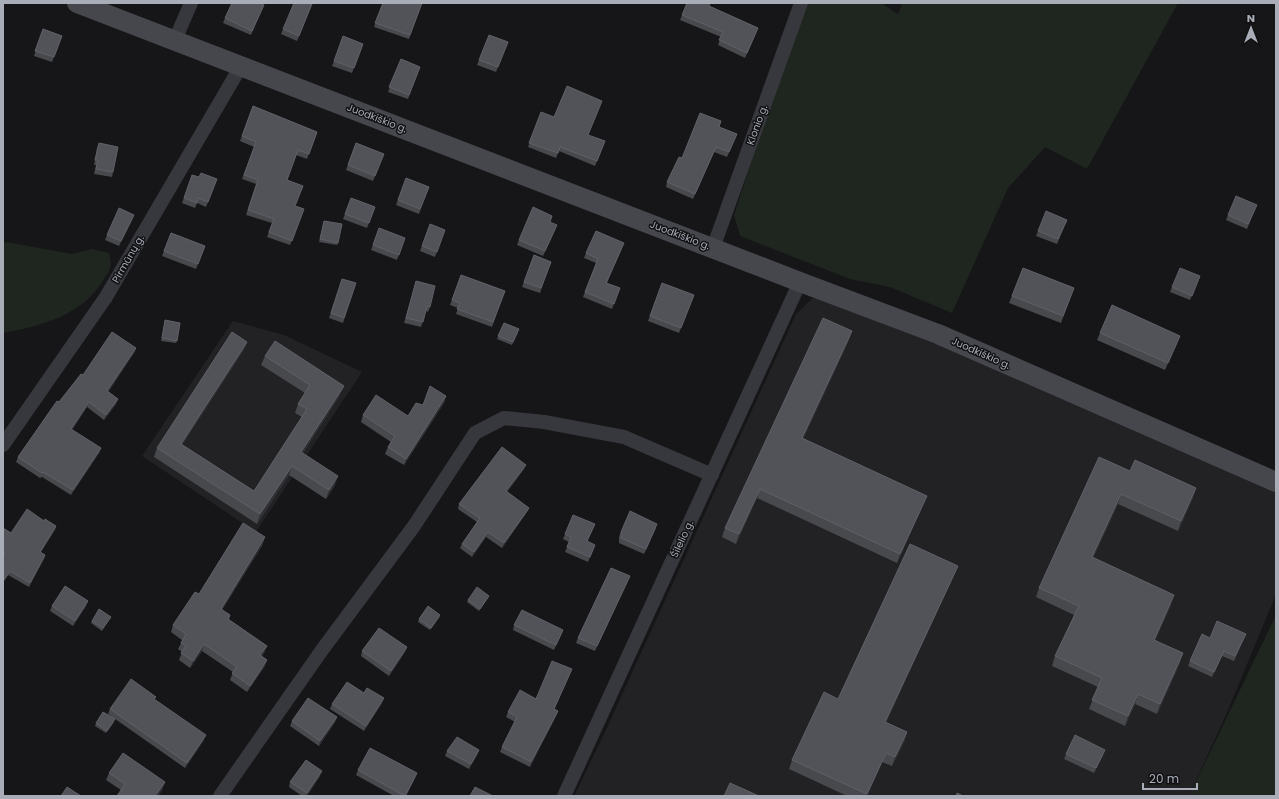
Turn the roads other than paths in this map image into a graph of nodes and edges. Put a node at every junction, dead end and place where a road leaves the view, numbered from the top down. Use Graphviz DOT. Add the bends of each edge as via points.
graph roads {
  1 [pos="77,3"];
  2 [pos="191,3"];
  3 [pos="802,3"];
  4 [pos="175,40"];
  5 [pos="241,66"];
  6 [pos="713,248"];
  7 [pos="800,282"];
  8 [pos="3,445"];
  9 [pos="712,475"];
  10 [pos="1276,482"];
  11 [pos="220,796"];
  12 [pos="564,796"];
  1 -- 4 [label="street, Juodkiškio g."];
  2 -- 4 [label="street"];
  3 -- 6 [label="street, Klonio g."];
  4 -- 5 [label="street, Juodkiškio g."];
  5 -- 6 [label="street, Juodkiškio g."];
  5 -- 8 [label="street, Pirmūnų g." via="106,297"];
  6 -- 7 [label="street, Juodkiškio g."];
  7 -- 9 [label="street, Šilelio g."];
  7 -- 10 [label="street, Juodkiškio g." via="938,334"];
  9 -- 11 [label="street" via="624,437 544,422 504,418 475,433 414,526 322,650"];
  9 -- 12 [label="street, Šilelio g."];
}
